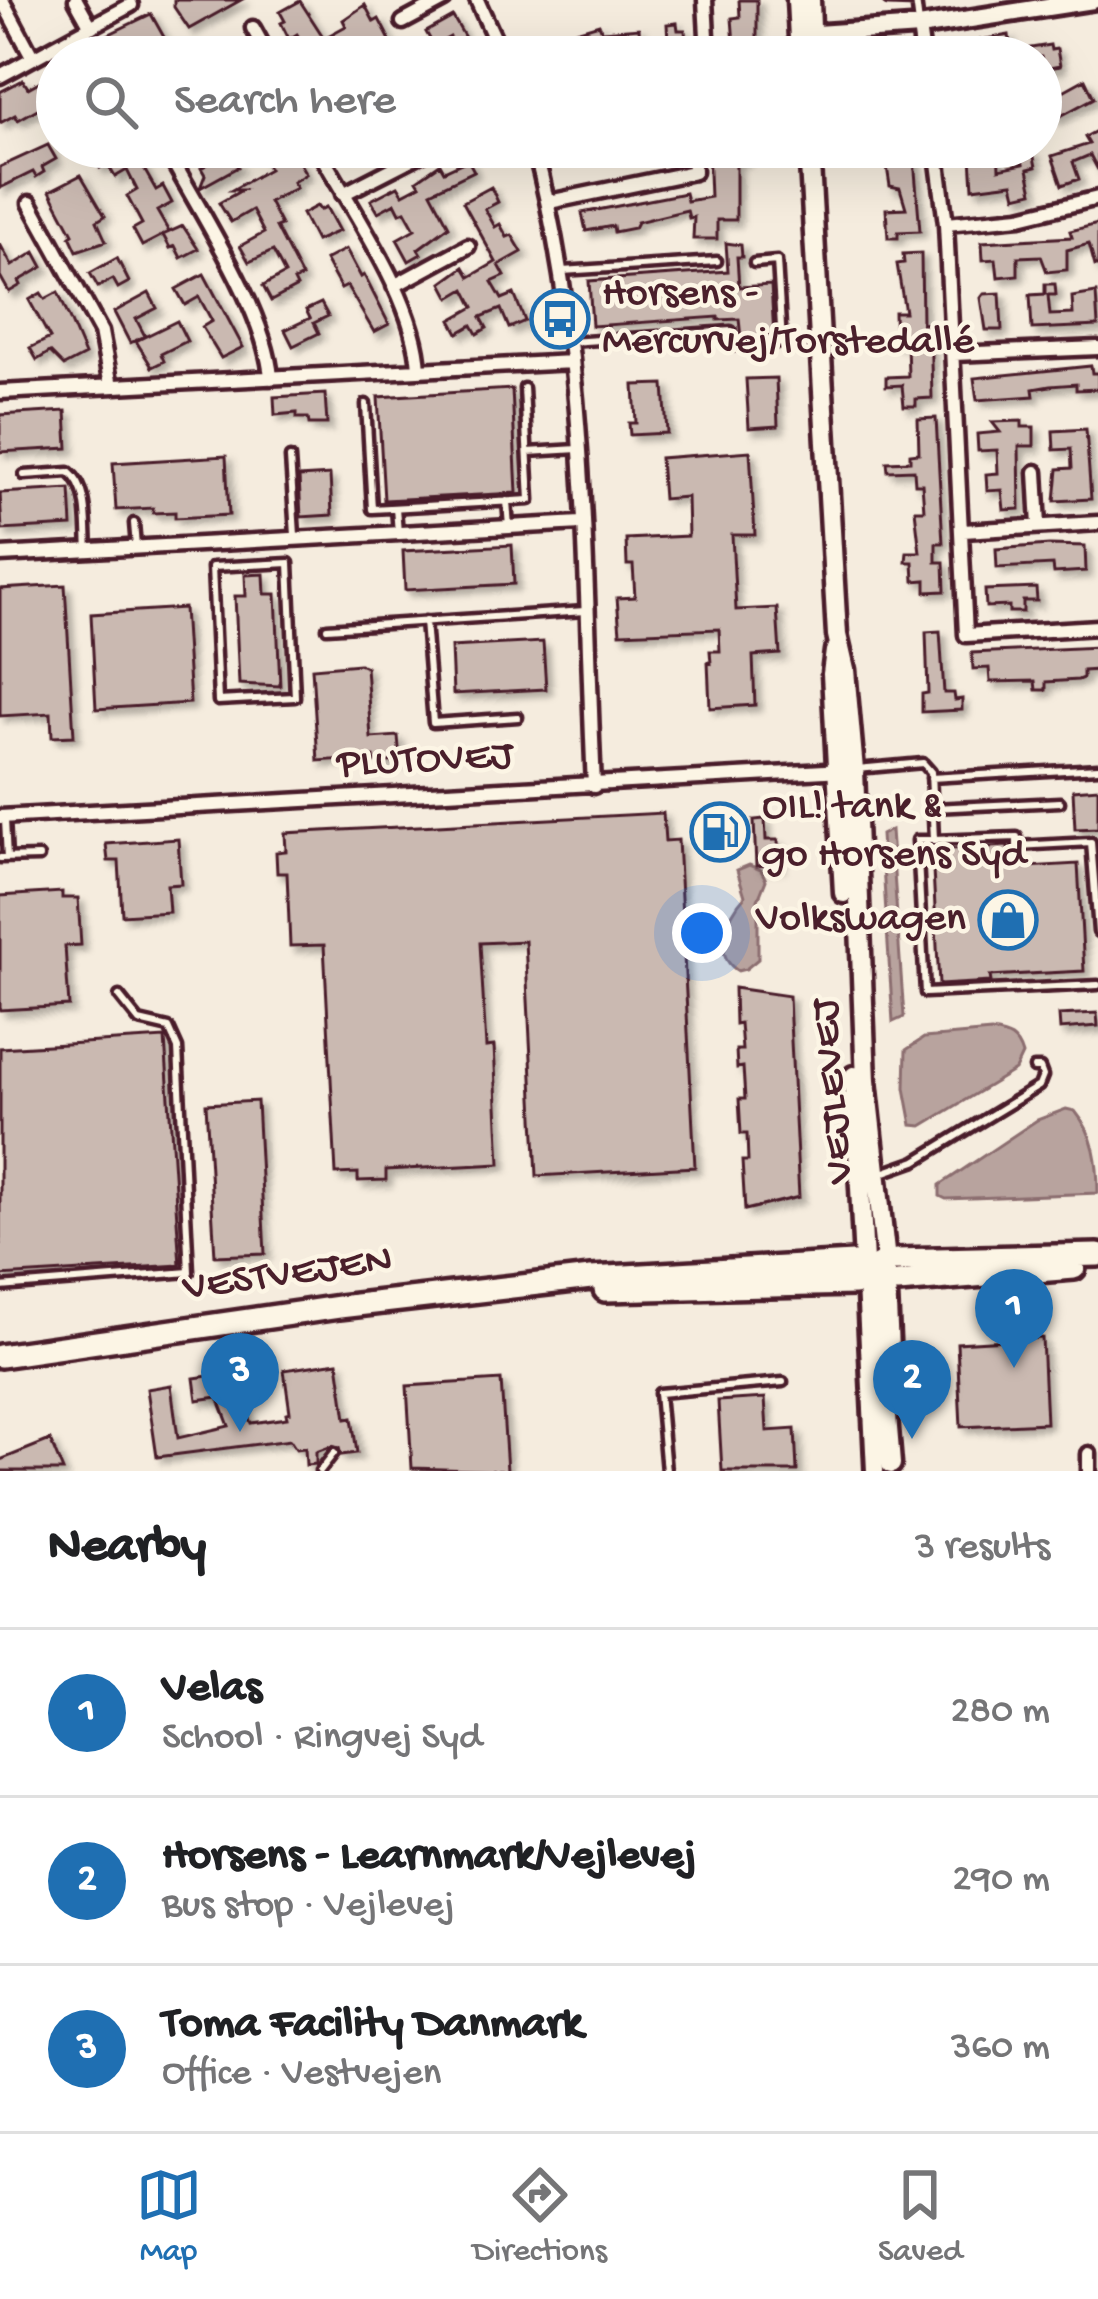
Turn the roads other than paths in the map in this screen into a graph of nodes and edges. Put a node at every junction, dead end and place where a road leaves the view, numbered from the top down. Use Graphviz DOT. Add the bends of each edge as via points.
graph roads {
  1 [pos="2,0"];
  2 [pos="76,0"];
  3 [pos="444,0"];
  4 [pos="477,0"];
  5 [pos="705,0"];
  6 [pos="797,0"];
  7 [pos="810,0"];
  8 [pos="887,0"];
  9 [pos="1093,0"];
  10 [pos="917,1"];
  11 [pos="131,5"];
  12 [pos="404,22"];
  13 [pos="92,26"];
  14 [pos="253,28"];
  15 [pos="919,28"];
  16 [pos="805,34"];
  17 [pos="74,36"];
  18 [pos="257,36"];
  19 [pos="493,36"];
  20 [pos="707,36"];
  21 [pos="920,36"];
  22 [pos="36,56"];
  23 [pos="33,58"];
  24 [pos="0,76"];
  25 [pos="176,168"];
  26 [pos="329,168"];
  27 [pos="394,168"];
  28 [pos="540,168"];
  29 [pos="694,168"];
  30 [pos="812,168"];
  31 [pos="938,168"];
  32 [pos="343,194"];
  33 [pos="1098,198"];
  34 [pos="549,202"];
  35 [pos="30,203"];
  36 [pos="946,224"];
  37 [pos="468,246"];
  38 [pos="717,261"];
  39 [pos="754,262"];
  40 [pos="562,271"];
  41 [pos="394,286"];
  42 [pos="570,342"];
  43 [pos="1098,348"];
  44 [pos="954,354"];
  45 [pos="572,362"];
  46 [pos="419,370"];
  47 [pos="271,378"];
  48 [pos="111,386"];
  49 [pos="524,388"];
  50 [pos="0,392"];
  51 [pos="366,404"];
  52 [pos="578,449"];
  53 [pos="528,452"];
  54 [pos="290,458"];
  55 [pos="1036,472"];
  56 [pos="24,475"];
  57 [pos="507,501"];
  58 [pos="396,508"];
  59 [pos="134,523"];
  60 [pos="581,523"];
  61 [pos="1098,523"];
  62 [pos="1039,526"];
  63 [pos="509,527"];
  64 [pos="963,531"];
  65 [pos="398,533"];
  66 [pos="296,539"];
  67 [pos="255,541"];
  68 [pos="136,548"];
  69 [pos="88,550"];
  70 [pos="0,555"];
  71 [pos="257,565"];
  72 [pos="586,611"];
  73 [pos="1049,612"];
  74 [pos="425,621"];
  75 [pos="1098,627"];
  76 [pos="327,628"];
  77 [pos="1050,630"];
  78 [pos="518,717"];
  79 [pos="1098,768"];
  80 [pos="846,770"];
  81 [pos="931,778"];
  82 [pos="594,786"];
  83 [pos="1060,802"];
  84 [pos="933,808"];
  85 [pos="2,816"];
  86 [pos="934,840"];
  87 [pos="39,856"];
  88 [pos="3,858"];
  89 [pos="1098,932"];
  90 [pos="1098,985"];
  91 [pos="119,996"];
  92 [pos="1034,1068"];
  93 [pos="868,1177"];
  94 [pos="1098,1255"];
  95 [pos="1098,1265"];
  96 [pos="875,1272"];
  97 [pos="0,1286"];
  98 [pos="527,1288"];
  99 [pos="60,1349"];
  100 [pos="0,1356"];
  101 [pos="0,1368"];
  102 [pos="783,1382"];
  103 [pos="334,1453"];
  104 [pos="1088,1454"];
  105 [pos="886,1469"];
  106 [pos="320,1471"];
  107 [pos="666,1471"];
  108 [pos="1089,1471"];
  1 -- 23 [label="street"];
  2 -- 13 [label="street"];
  3 -- 12 [label="street"];
  4 -- 19 [label="street"];
  5 -- 20 [label="street"];
  6 -- 16 [label="main road"];
  7 -- 16 [label="main road"];
  8 -- 10 [label="lane"];
  9 -- 15 [label="street"];
  10 -- 15 [label="lane"];
  11 -- 13 [label="street"];
  13 -- 17 [label="street"];
  14 -- 18 [label="street"];
  15 -- 16 [label="street"];
  15 -- 21 [label="street"];
  22 -- 23 [label="street"];
  23 -- 24 [label="street"];
  25 -- 47 [label="street" via="255,316"];
  26 -- 32 [label="street"];
  27 -- 32 [label="street"];
  28 -- 34 [label="street"];
  29 -- 34 [label="street"];
  30 -- 80 [label="main road, VEJLEVEJ" via="837,634 832,674"];
  31 -- 36 [label="street"];
  32 -- 41 [label="street"];
  33 -- 36 [label="street"];
  34 -- 40 [label="street"];
  35 -- 48 [label="street" via="101,332"];
  36 -- 44 [label="street"];
  37 -- 41 [label="street"];
  38 -- 40 [label="lane"];
  39 -- 42 [label="lane" via="777,261 782,343 732,346 731,331"];
  40 -- 42 [label="street"];
  41 -- 46 [label="street" via="416,334"];
  42 -- 45 [label="street"];
  43 -- 44 [label="street"];
  44 -- 64 [label="street"];
  45 -- 46 [label="street"];
  45 -- 52 [label="street"];
  46 -- 47 [label="street"];
  47 -- 48 [label="street"];
  48 -- 50 [label="street"];
  49 -- 53 [label="lane"];
  51 -- 58 [label="lane" via="372,509"];
  52 -- 53 [label="lane"];
  52 -- 60 [label="street"];
  53 -- 57 [label="lane" via="530,500"];
  54 -- 66 [label="lane"];
  55 -- 62 [label="street"];
  56 -- 69 [label="lane" via="76,476"];
  57 -- 58 [label="lane"];
  57 -- 63 [label="lane"];
  58 -- 65 [label="lane"];
  59 -- 68 [label="lane"];
  60 -- 63 [label="street"];
  60 -- 72 [label="street"];
  61 -- 62 [label="street"];
  62 -- 64 [label="street"];
  63 -- 65 [label="street"];
  64 -- 77 [label="street" via="966,635"];
  65 -- 66 [label="street"];
  66 -- 67 [label="street"];
  67 -- 68 [label="street"];
  67 -- 71 [label="lane"];
  68 -- 69 [label="street"];
  69 -- 70 [label="street"];
  71 -- 71 [label="lane" via="212,567 218,701 295,697 289,563"];
  72 -- 74 [label="lane"];
  72 -- 82 [label="street"];
  73 -- 77 [label="street"];
  74 -- 76 [label="lane"];
  74 -- 78 [label="lane" via="433,723"];
  75 -- 77 [label="street"];
  79 -- 81 [label="lane"];
  80 -- 81 [label="lane" via="923,763"];
  80 -- 82 [label="street, PLUTOVEJ"];
  80 -- 93 [label="main road, VEJLEVEJ"];
  80 -- 93 [label="main road, VEJLEVEJ" via="853,1050"];
  81 -- 84 [label="lane"];
  82 -- 85 [label="street, PLUTOVEJ"];
  83 -- 84 [label="lane"];
  84 -- 86 [label="lane"];
  85 -- 88 [label="lane"];
  86 -- 89 [label="lane" via="1091,842"];
  86 -- 90 [label="lane" via="917,840 925,993"];
  87 -- 88 [label="lane"];
  91 -- 97 [label="lane" via="139,1022 169,1028 178,1048 188,1272"];
  92 -- 93 [label="lane" via="1043,1076 1039,1086 916,1161"];
  93 -- 96 [label="main road, VEJLEVEJ"];
  94 -- 96 [label="highway"];
  95 -- 96 [label="highway"];
  96 -- 98 [label="highway, VESTVEJEN" via="662,1290"];
  96 -- 98 [label="highway, VESTVEJEN" via="638,1275"];
  96 -- 105 [label="main road, VEJLEVEJ"];
  98 -- 99 [label="highway, VESTVEJEN" via="340,1306"];
  99 -- 100 [label="highway, VESTVEJEN"];
  99 -- 101 [label="highway, VESTVEJEN"];
  102 -- 107 [label="lane" via="659,1393"];
  103 -- 106 [label="lane"];
  104 -- 108 [label="street"];
}
